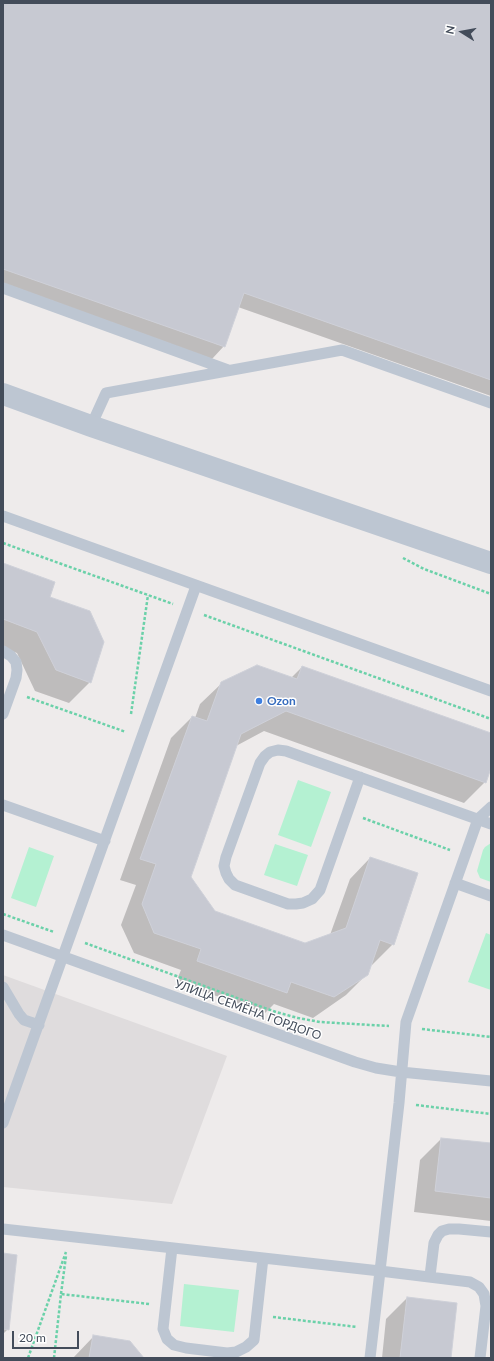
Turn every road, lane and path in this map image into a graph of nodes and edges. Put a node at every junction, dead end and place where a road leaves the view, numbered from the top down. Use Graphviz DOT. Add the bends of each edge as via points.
graph roads {
  1 [pos="3,288"];
  2 [pos="228,371"];
  3 [pos="3,394"];
  4 [pos="491,403"];
  5 [pos="91,426"];
  6 [pos="3,516"];
  7 [pos="3,543"];
  8 [pos="491,563"];
  9 [pos="196,586"];
  10 [pos="148,595"];
  11 [pos="187,610"];
  12 [pos="3,651"];
  13 [pos="11,691"];
  14 [pos="491,691"];
  15 [pos="3,714"];
  16 [pos="130,718"];
  17 [pos="491,719"];
  18 [pos="129,725"];
  19 [pos="360,777"];
  20 [pos="3,805"];
  21 [pos="491,807"];
  22 [pos="347,813"];
  23 [pos="478,819"];
  24 [pos="491,824"];
  25 [pos="104,841"];
  26 [pos="465,855"];
  27 [pos="455,883"];
  28 [pos="491,896"];
  29 [pos="3,914"];
  30 [pos="3,935"];
  31 [pos="70,938"];
  32 [pos="63,957"];
  33 [pos="3,988"];
  34 [pos="39,1025"];
  35 [pos="405,1028"];
  36 [pos="491,1037"];
  37 [pos="401,1072"];
  38 [pos="491,1081"];
  39 [pos="399,1103"];
  40 [pos="491,1114"];
  41 [pos="3,1123"];
  42 [pos="3,1229"];
  43 [pos="491,1232"];
  44 [pos="172,1248"];
  45 [pos="263,1258"];
  46 [pos="380,1271"];
  47 [pos="430,1276"];
  48 [pos="61,1294"];
  49 [pos="165,1305"];
  50 [pos="257,1315"];
  51 [pos="373,1328"];
  52 [pos="28,1358"];
  53 [pos="54,1358"];
  54 [pos="370,1358"];
  55 [pos="480,1358"];
  1 -- 2 [label="lane"];
  2 -- 4 [label="lane" via="342,350"];
  2 -- 5 [label="lane" via="106,393"];
  3 -- 5 [label="street"];
  5 -- 8 [label="street"];
  6 -- 9 [label="lane"];
  7 -- 10 [label="path"];
  9 -- 11 [label="lane"];
  9 -- 14 [label="lane"];
  10 -- 11 [label="path"];
  10 -- 16 [label="path"];
  11 -- 17 [label="path"];
  11 -- 25 [label="lane"];
  12 -- 13 [label="lane" via="16,662 17,670"];
  13 -- 15 [label="lane"];
  13 -- 18 [label="path" via="128,733"];
  19 -- 22 [label="lane"];
  19 -- 22 [label="lane" via="286,751 270,752 260,763 226,857 224,866 229,879 235,884 288,904 304,903 312,899 320,890"];
  19 -- 23 [label="lane"];
  20 -- 25 [label="lane"];
  21 -- 23 [label="lane"];
  22 -- 26 [label="path"];
  23 -- 24 [label="lane"];
  23 -- 26 [label="lane"];
  25 -- 31 [label="lane"];
  26 -- 27 [label="lane"];
  27 -- 28 [label="lane"];
  27 -- 35 [label="lane"];
  29 -- 31 [label="path"];
  30 -- 32 [label="lane, УЛИЦА СЕМЁНА ГОРДОГО"];
  31 -- 32 [label="lane"];
  31 -- 35 [label="path" via="298,1018"];
  32 -- 34 [label="lane"];
  32 -- 37 [label="lane, УЛИЦА СЕМЁНА ГОРДОГО" via="355,1062"];
  33 -- 34 [label="lane" via="18,1014 24,1020"];
  34 -- 41 [label="lane"];
  35 -- 36 [label="path"];
  35 -- 37 [label="lane"];
  37 -- 38 [label="lane, УЛИЦА СЕМЁНА ГОРДОГО"];
  37 -- 39 [label="lane"];
  39 -- 40 [label="path"];
  39 -- 46 [label="lane"];
  42 -- 44 [label="lane"];
  43 -- 47 [label="lane" via="459,1229 442,1231 434,1243"];
  44 -- 45 [label="lane"];
  44 -- 49 [label="lane"];
  45 -- 46 [label="lane"];
  45 -- 50 [label="lane"];
  46 -- 47 [label="lane"];
  46 -- 51 [label="lane"];
  47 -- 55 [label="lane" via="470,1282 482,1290 486,1306"];
  48 -- 49 [label="path"];
  48 -- 52 [label="path" via="66,1252"];
  48 -- 53 [label="path"];
  49 -- 50 [label="lane" via="162,1329 174,1345 213,1352 236,1352 246,1347 254,1340"];
  50 -- 51 [label="path"];
  51 -- 54 [label="lane"];
}
